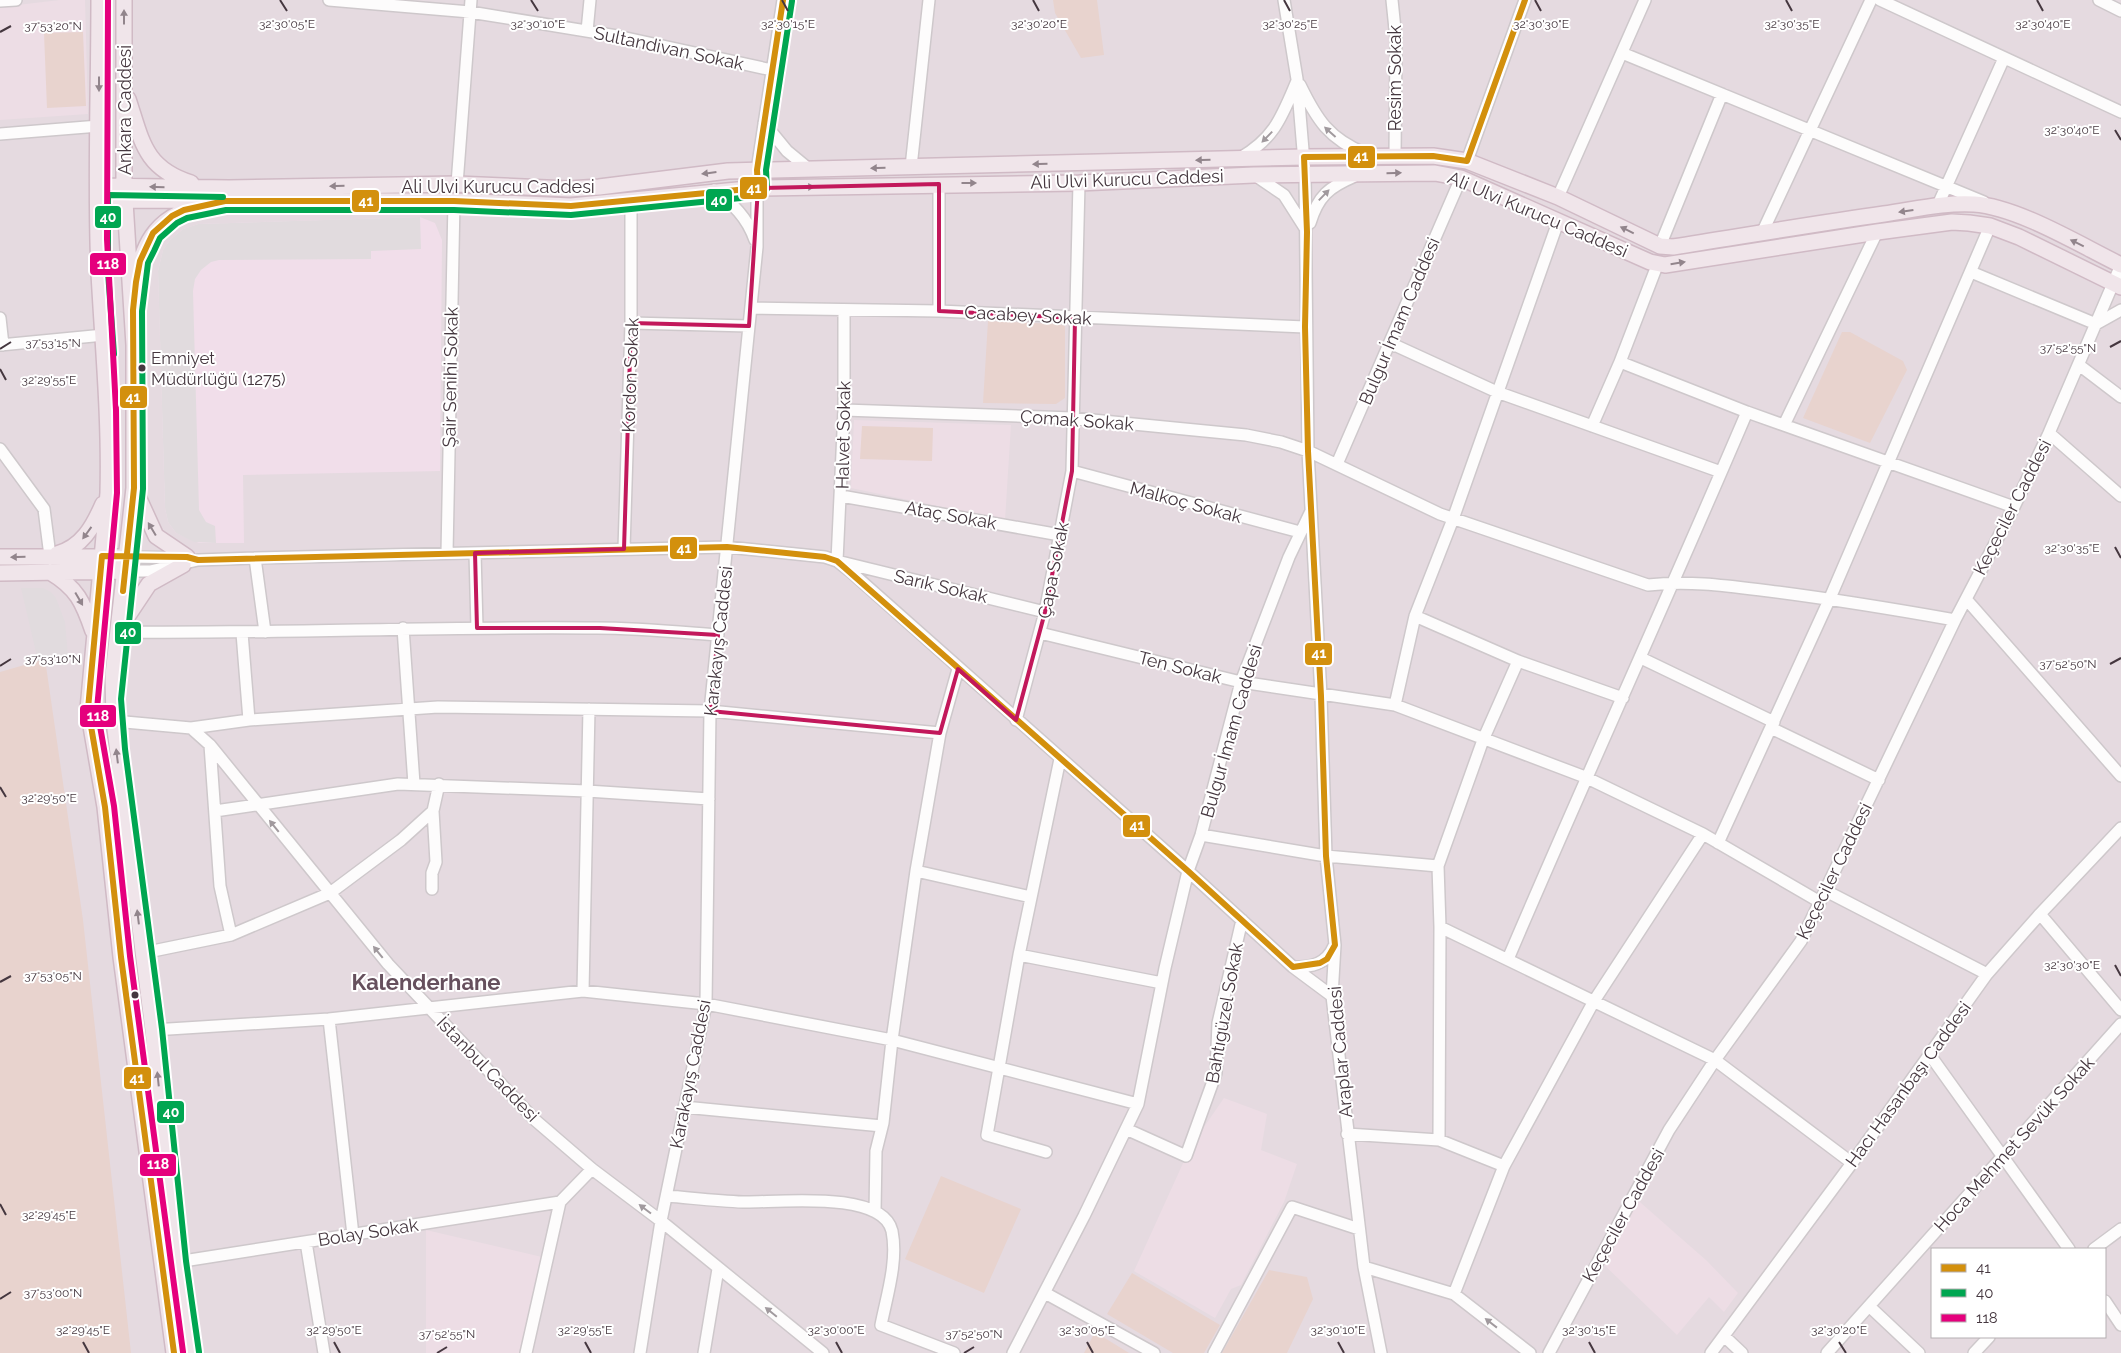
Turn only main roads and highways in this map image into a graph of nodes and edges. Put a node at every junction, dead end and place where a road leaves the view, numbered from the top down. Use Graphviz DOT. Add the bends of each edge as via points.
graph roads {
  1 [pos="98,0"];
  2 [pos="124,0"];
  3 [pos="124,85"];
  4 [pos="99,193"];
  5 [pos="124,193"];
  6 [pos="227,194"];
  7 [pos="2121,265"];
  8 [pos="2118,285"];
  9 [pos="134,345"];
  10 [pos="134,488"];
  11 [pos="108,493"];
  12 [pos="50,556"];
  13 [pos="102,556"];
  14 [pos="0,557"];
  15 [pos="126,564"];
  16 [pos="101,571"];
  17 [pos="50,572"];
  18 [pos="0,573"];
  19 [pos="118,632"];
  20 [pos="95,636"];
  21 [pos="174,1353"];
  22 [pos="190,1353"];
  1 -- 4 [label="main road, Ankara Caddesi, one-way"];
  3 -- 2 [label="main road, Ankara Caddesi, one-way"];
  3 -- 5 [label="main road, Ankara Caddesi"];
  3 -- 6 [label="main road" via="145,148 158,168 177,178"];
  4 -- 5 [label="main road, Ali Ulvi Kurucu Caddesi"];
  4 -- 11 [label="main road, Ankara Caddesi" via="99,272 108,404"];
  5 -- 6 [label="main road, Ali Ulvi Kurucu Caddesi"];
  5 -- 9 [label="main road, Ankara Caddesi"];
  7 -- 6 [label="main road, Ali Ulvi Kurucu Caddesi, one-way" via="2026,219 1999,208 1975,204 1673,247 1660,246 1558,197 1467,161 1443,156 728,170 569,189 457,184"];
  6 -- 8 [label="main road, Ali Ulvi Kurucu Caddesi, one-way" via="571,206 758,188 1079,183 1254,174 1435,173 1461,178 1658,263 1952,222 1990,226"];
  6 -- 9 [label="main road" via="184,210 153,233 140,260 136,282"];
  9 -- 10 [label="main road, Ankara Caddesi"];
  10 -- 15 [label="main road, Ankara Caddesi"];
  19 -- 10 [label="main road, one-way" via="149,584 189,561 156,536"];
  11 -- 12 [label="main road, one-way" via="81,541"];
  11 -- 13 [label="main road, Ankara Caddesi"];
  12 -- 13 [label="main road"];
  12 -- 14 [label="main road, one-way"];
  13 -- 15 [label="main road"];
  13 -- 16 [label="main road, Ankara Caddesi"];
  15 -- 16 [label="main road"];
  15 -- 19 [label="main road, Ankara Caddesi"];
  16 -- 17 [label="main road"];
  16 -- 20 [label="main road, Ankara Caddesi"];
  17 -- 18 [label="main road"];
  17 -- 20 [label="main road, one-way" via="78,594"];
  22 -- 19 [label="main road, Ankara Caddesi, one-way" via="114,721 113,675"];
  20 -- 21 [label="main road, Ankara Caddesi" via="88,709 105,807 121,957"];
}
